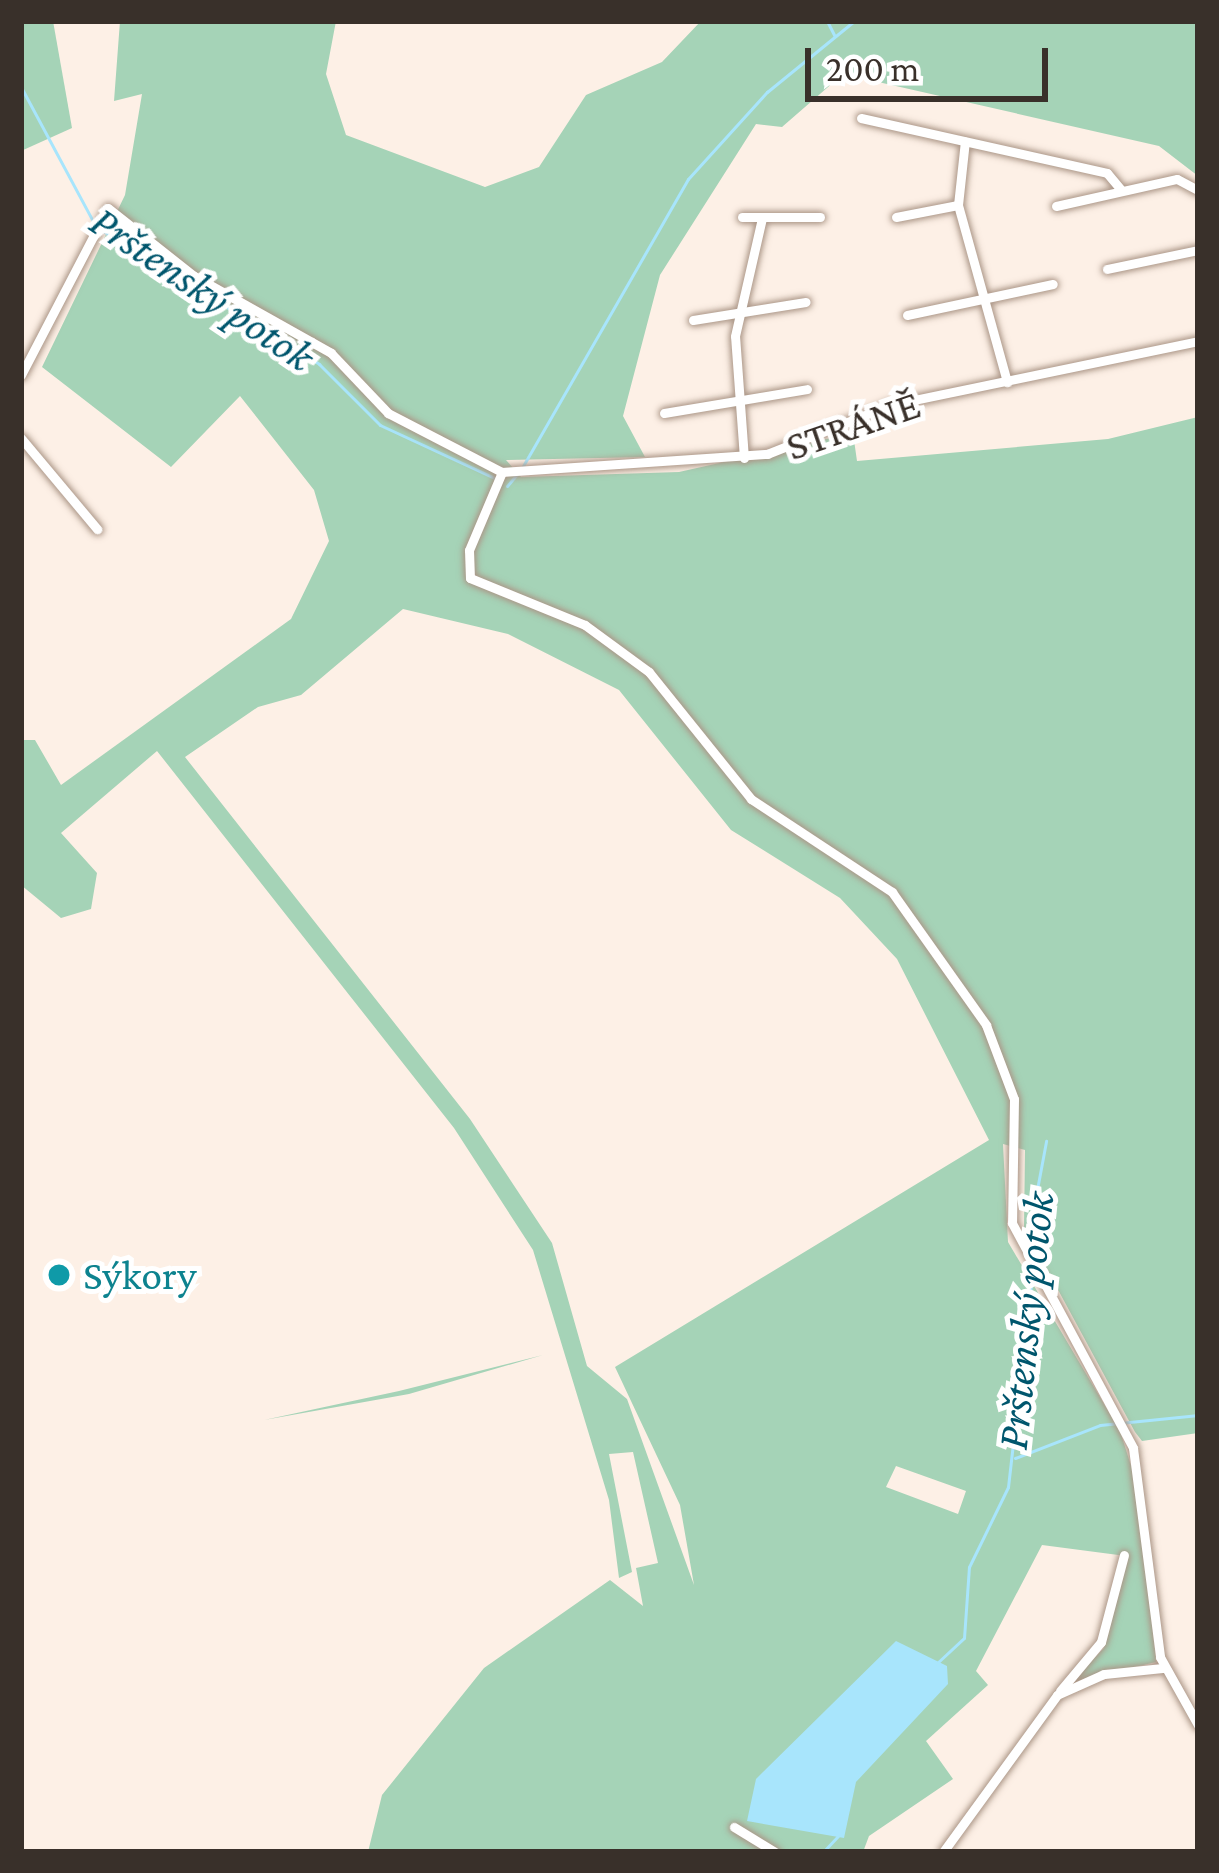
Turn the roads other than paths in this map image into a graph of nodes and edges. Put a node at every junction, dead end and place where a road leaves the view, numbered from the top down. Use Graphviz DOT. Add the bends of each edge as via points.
graph roads {
  1 [pos="861,118"];
  2 [pos="965,141"];
  3 [pos="1195,186"];
  4 [pos="1121,190"];
  5 [pos="958,206"];
  6 [pos="1056,206"];
  7 [pos="742,217"];
  8 [pos="820,217"];
  9 [pos="896,217"];
  10 [pos="762,218"];
  11 [pos="1198,250"];
  12 [pos="1107,269"];
  13 [pos="1053,284"];
  14 [pos="983,301"];
  15 [pos="806,302"];
  16 [pos="737,313"];
  17 [pos="907,315"];
  18 [pos="693,320"];
  19 [pos="1198,341"];
  20 [pos="21,375"];
  21 [pos="1007,382"];
  22 [pos="807,389"];
  23 [pos="736,400"];
  24 [pos="664,412"];
  25 [pos="21,438"];
  26 [pos="744,458"];
  27 [pos="502,472"];
  28 [pos="97,529"];
  29 [pos="1124,1555"];
  30 [pos="1163,1668"];
  31 [pos="1057,1696"];
  32 [pos="1198,1725"];
  33 [pos="734,1827"];
  34 [pos="775,1852"];
  35 [pos="943,1852"];
  1 -- 2 [label="street"];
  2 -- 4 [label="street" via="1107,173"];
  2 -- 5 [label="street"];
  3 -- 4 [label="street"];
  4 -- 6 [label="street"];
  5 -- 9 [label="street"];
  5 -- 14 [label="street"];
  7 -- 10 [label="street"];
  8 -- 10 [label="street"];
  10 -- 16 [label="street"];
  11 -- 12 [label="street"];
  13 -- 14 [label="street"];
  14 -- 17 [label="street"];
  14 -- 21 [label="street"];
  15 -- 16 [label="street"];
  16 -- 18 [label="street"];
  16 -- 23 [label="street"];
  19 -- 21 [label="street, STRÁNĚ"];
  20 -- 27 [label="street" via="108,208 194,276 331,353 388,413"];
  21 -- 26 [label="street, STRÁNĚ" via="890,405 824,440"];
  22 -- 23 [label="street"];
  23 -- 24 [label="street"];
  23 -- 26 [label="street"];
  25 -- 28 [label="street"];
  26 -- 27 [label="street, STRÁNĚ"];
  27 -- 30 [label="street" via="469,550 470,578 619,646 751,799 868,872 921,926 1007,1069 1012,1223 1138,1464"];
  29 -- 31 [label="street" via="1101,1642"];
  30 -- 31 [label="street" via="1104,1674"];
  30 -- 32 [label="street"];
  31 -- 35 [label="street"];
  33 -- 34 [label="street"];
}
